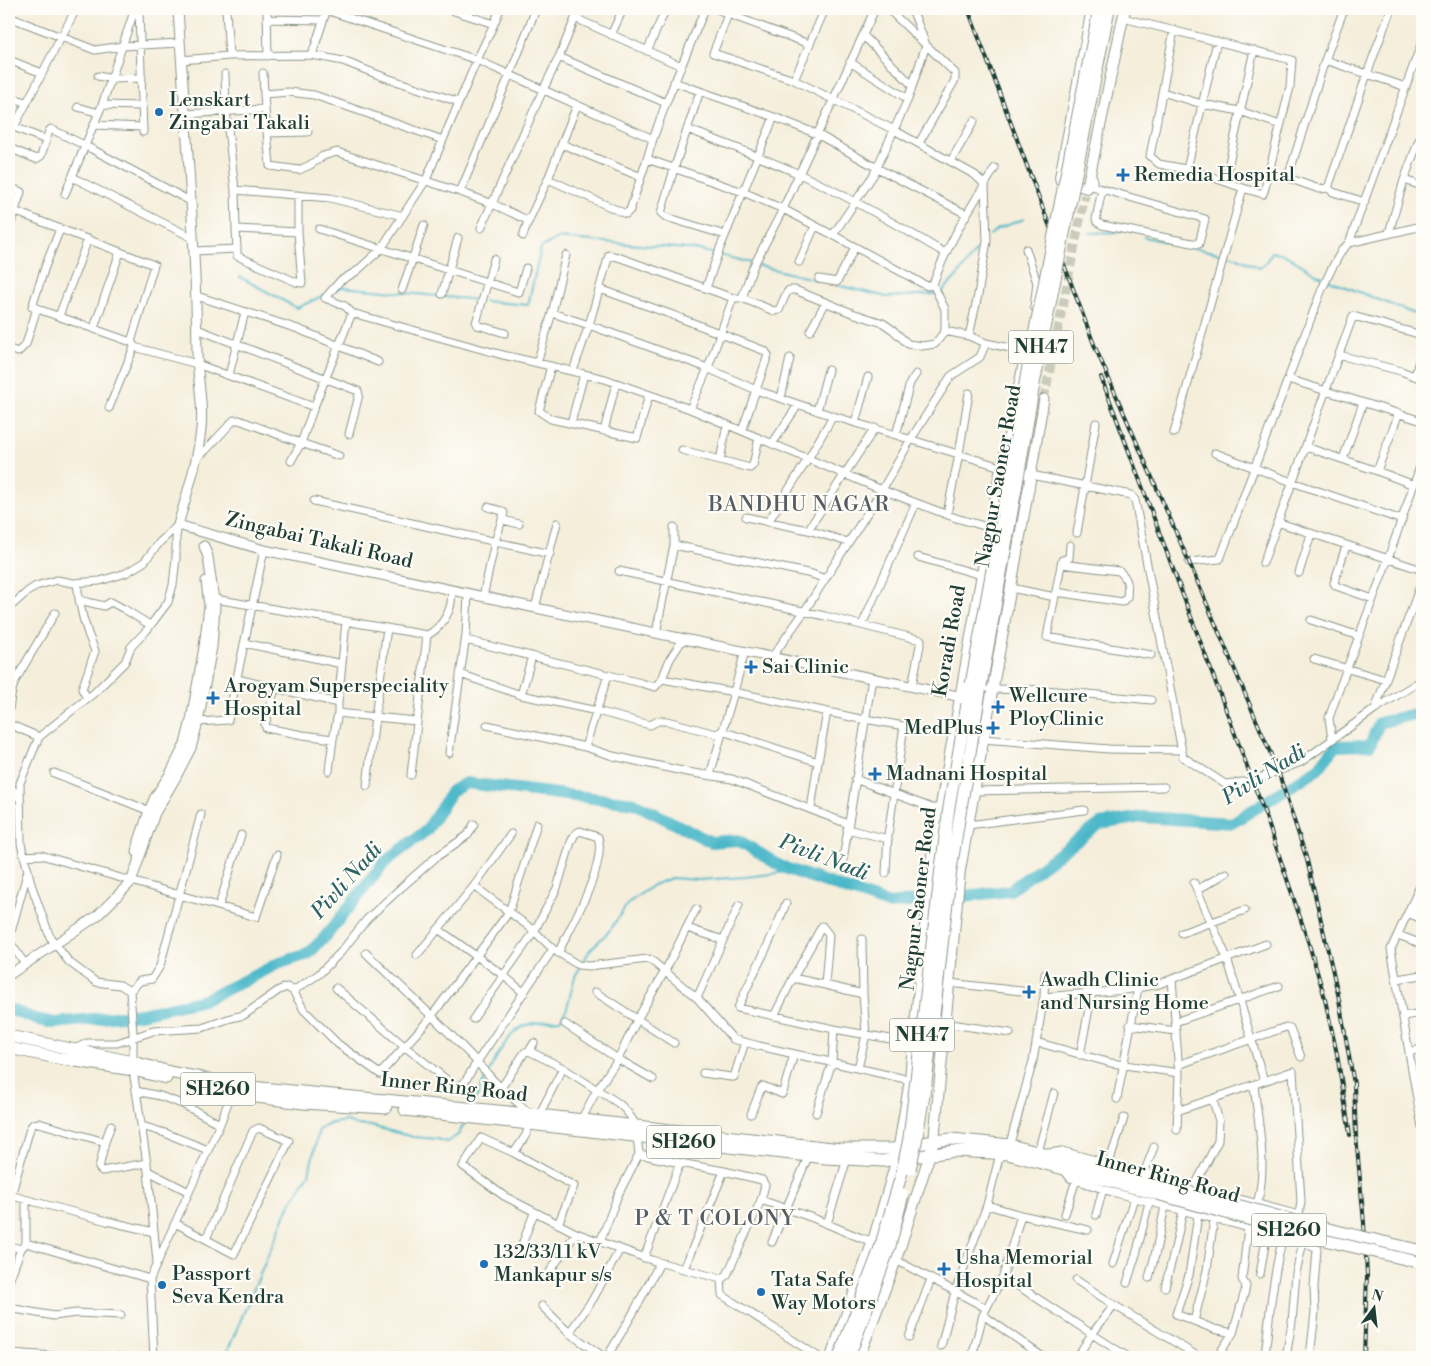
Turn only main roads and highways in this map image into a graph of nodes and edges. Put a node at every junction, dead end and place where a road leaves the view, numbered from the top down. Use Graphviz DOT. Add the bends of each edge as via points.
graph roads {
  1 [pos="1092,9"];
  2 [pos="1099,9"];
  3 [pos="1108,9"];
  4 [pos="1124,13"];
  5 [pos="981,687"];
  6 [pos="973,701"];
  7 [pos="924,952"];
  8 [pos="952,952"];
  9 [pos="9,1036"];
  10 [pos="9,1048"];
  11 [pos="133,1066"];
  12 [pos="233,1088"];
  13 [pos="472,1115"];
  14 [pos="533,1118"];
  15 [pos="936,1126"];
  16 [pos="903,1127"];
  17 [pos="637,1131"];
  18 [pos="934,1141"];
  19 [pos="1006,1151"];
  20 [pos="898,1153"];
  21 [pos="930,1154"];
  22 [pos="1155,1194"];
  23 [pos="1422,1252"];
  24 [pos="866,1262"];
  25 [pos="1422,1263"];
  26 [pos="894,1264"];
  27 [pos="831,1357"];
  28 [pos="839,1357"];
  29 [pos="849,1357"];
  30 [pos="859,1357"];
  1 -- 4 [label="main road" via="1060,177 1061,181 1086,192"];
  2 -- 5 [label="highway, Nagpur Saoner Road / NH47, bridge" via="1029,360 991,575"];
  3 -- 5 [label="highway, Nagpur Saoner Road / NH47, bridge" via="1035,376"];
  5 -- 6 [label="highway, Koradi Road / NH47"];
  5 -- 6 [label="main road"];
  5 -- 6 [label="main road, Koradi Road" via="1011,588 1030,475 1000,467 981,575"];
  6 -- 7 [label="main road, Koradi Road" via="941,808 930,867"];
  6 -- 8 [label="main road" via="982,739 960,870"];
  6 -- 28 [label="highway, Nagpur Saoner Road / NH47, bridge" via="952,790 944,842 909,1138 879,1251"];
  6 -- 29 [label="highway, Nagpur Saoner Road / NH47, bridge" via="916,1142 890,1246"];
  7 -- 8 [label="main road"];
  7 -- 16 [label="main road, Koradi Road"];
  8 -- 15 [label="main road"];
  9 -- 11 [label="highway, Inner Ring Road / SH260"];
  10 -- 11 [label="highway, Inner Ring Road / SH260" via="57,1058"];
  11 -- 12 [label="highway, Inner Ring Road / SH260"];
  12 -- 13 [label="highway, Inner Ring Road / SH260" via="453,1107"];
  12 -- 13 [label="highway, Inner Ring Road / SH260" via="249,1096 303,1103"];
  13 -- 14 [label="highway, Inner Ring Road / SH260"];
  14 -- 17 [label="highway, Inner Ring Road / SH260"];
  14 -- 17 [label="highway, Inner Ring Road / SH260" via="580,1120"];
  15 -- 16 [label="main road"];
  15 -- 18 [label="main road"];
  16 -- 20 [label="main road, Koradi Road"];
  17 -- 20 [label="highway, Inner Ring Road / SH260" via="841,1150 886,1149"];
  17 -- 20 [label="highway, Inner Ring Road / SH260" via="808,1157 884,1161"];
  18 -- 19 [label="highway, Inner Ring Road / SH260" via="952,1140"];
  18 -- 20 [label="highway, SH260"];
  18 -- 21 [label="main road"];
  19 -- 21 [label="highway, Inner Ring Road / SH260"];
  19 -- 22 [label="highway, Inner Ring Road / SH260"];
  19 -- 22 [label="highway, Inner Ring Road / SH260" via="1042,1153"];
  20 -- 21 [label="highway, SH260"];
  20 -- 24 [label="main road, Koradi Road"];
  21 -- 26 [label="main road"];
  22 -- 23 [label="highway, Inner Ring Road / SH260, bridge" via="1299,1222"];
  22 -- 25 [label="highway, Inner Ring Road / SH260, bridge"];
  24 -- 26 [label="main road"];
  24 -- 27 [label="main road, Koradi Road"];
  26 -- 30 [label="main road"];
}
